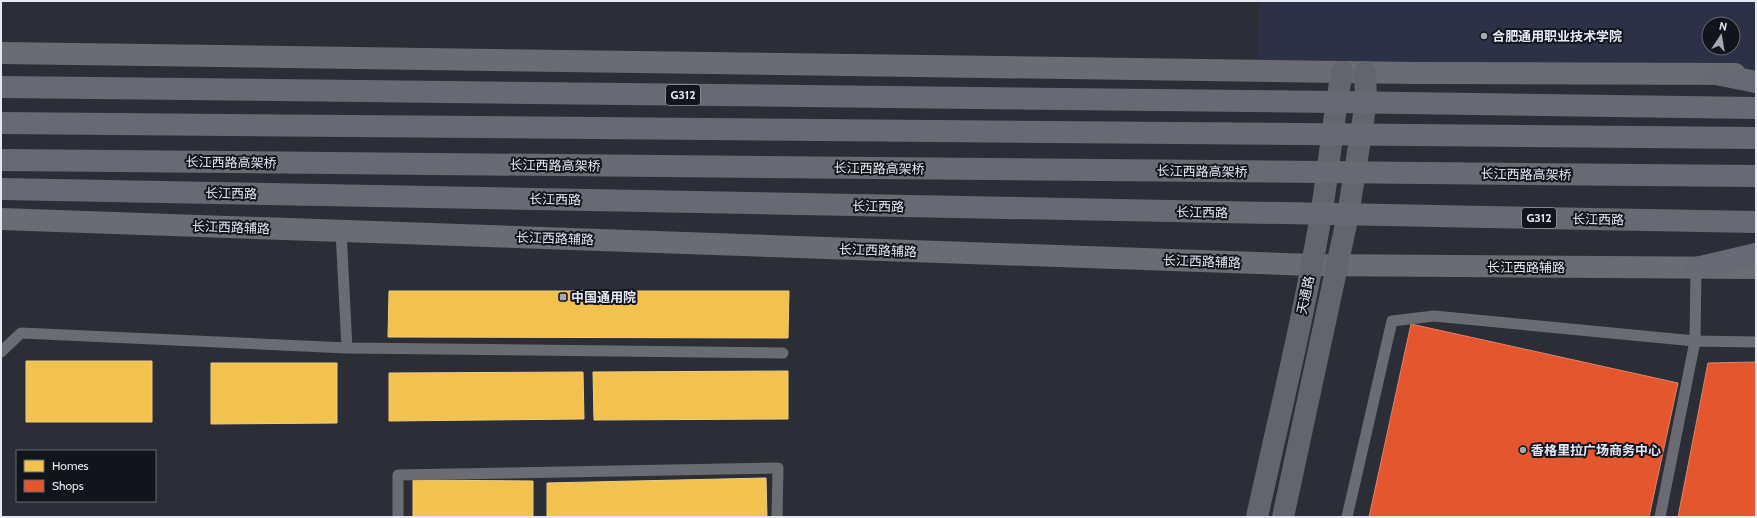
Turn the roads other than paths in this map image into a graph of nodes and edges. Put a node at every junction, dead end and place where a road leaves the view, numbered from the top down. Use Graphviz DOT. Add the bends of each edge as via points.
graph roads {
  1 [pos="1,53"];
  2 [pos="1342,72"];
  3 [pos="1365,72"];
  4 [pos="1716,74"];
  5 [pos="1756,74"];
  6 [pos="1756,82"];
  7 [pos="1,87"];
  8 [pos="1336,102"];
  9 [pos="1366,102"];
  10 [pos="1756,108"];
  11 [pos="1,123"];
  12 [pos="1756,138"];
  13 [pos="1,160"];
  14 [pos="1756,176"];
  15 [pos="1,188"];
  16 [pos="1321,214"];
  17 [pos="1348,215"];
  18 [pos="1,219"];
  19 [pos="1756,222"];
  20 [pos="341,231"];
  21 [pos="1756,254"];
  22 [pos="1312,265"];
  23 [pos="1337,265"];
  24 [pos="1696,268"];
  25 [pos="1756,268"];
  26 [pos="1695,342"];
  27 [pos="1756,342"];
  28 [pos="347,348"];
  29 [pos="1,352"];
  30 [pos="783,353"];
  31 [pos="398,517"];
  32 [pos="777,517"];
  33 [pos="1257,517"];
  34 [pos="1283,517"];
  35 [pos="1347,517"];
  36 [pos="1660,517"];
  1 -- 2 [label="street"];
  2 -- 3 [label="street"];
  2 -- 8 [label="street, 天通路"];
  3 -- 4 [label="street"];
  3 -- 9 [label="street, 天通路"];
  4 -- 5 [label="street"];
  4 -- 6 [label="highway"];
  7 -- 8 [label="highway, G312"];
  8 -- 9 [label="highway, G312"];
  8 -- 16 [label="street, 天通路"];
  9 -- 10 [label="highway, G312"];
  9 -- 17 [label="street, 天通路"];
  11 -- 12 [label="highway, bridge"];
  13 -- 14 [label="highway, 长江西路高架桥, bridge"];
  15 -- 16 [label="highway, 长江西路 / G312"];
  16 -- 17 [label="highway, 长江西路 / G312"];
  16 -- 22 [label="street, 天通路"];
  17 -- 19 [label="highway, 长江西路 / G312"];
  17 -- 23 [label="street, 天通路"];
  18 -- 20 [label="street, 长江西路辅路"];
  20 -- 22 [label="street, 长江西路辅路"];
  20 -- 28 [label="lane"];
  21 -- 24 [label="highway"];
  22 -- 23 [label="street, 长江西路辅路"];
  22 -- 33 [label="street, 天通路"];
  23 -- 24 [label="street, 长江西路辅路"];
  23 -- 34 [label="street, 天通路"];
  24 -- 25 [label="street, 长江西路辅路"];
  24 -- 26 [label="lane"];
  26 -- 27 [label="lane"];
  26 -- 35 [label="lane" via="1434,316 1392,321"];
  26 -- 36 [label="lane"];
  28 -- 29 [label="lane" via="21,333"];
  28 -- 30 [label="lane"];
  31 -- 32 [label="lane" via="398,475 778,468"];
}
